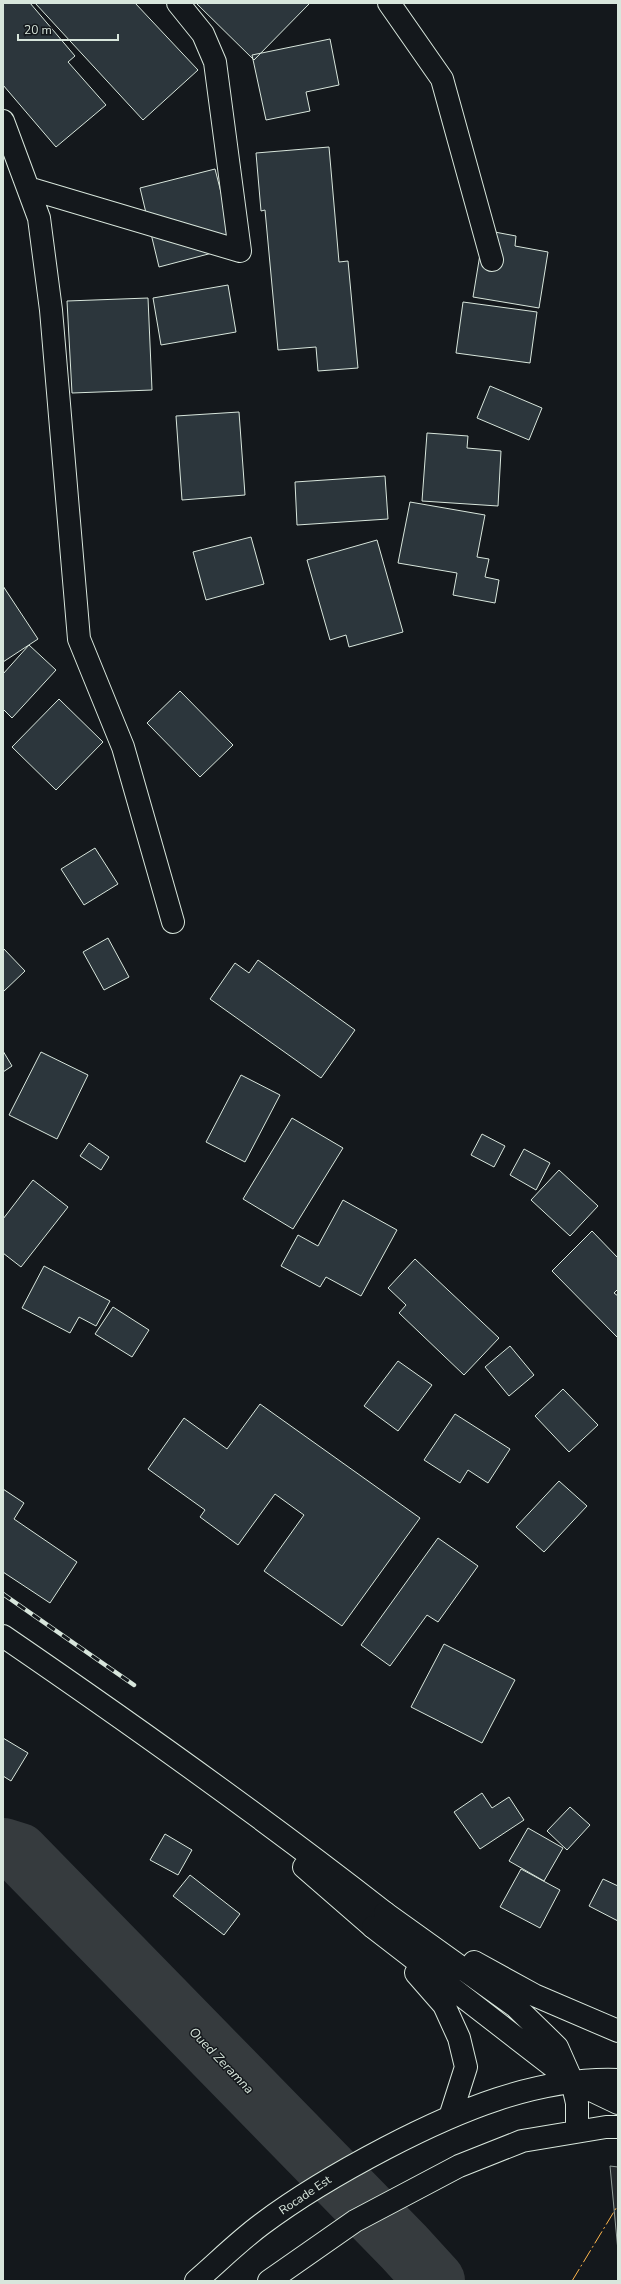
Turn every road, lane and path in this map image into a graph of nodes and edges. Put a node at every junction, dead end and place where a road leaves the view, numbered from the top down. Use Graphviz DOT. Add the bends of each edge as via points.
graph roads {
  1 [pos="178,3"];
  2 [pos="389,3"];
  3 [pos="3,121"];
  4 [pos="28,188"];
  5 [pos="492,260"];
  6 [pos="172,922"];
  7 [pos="3,1636"];
  8 [pos="379,1920"];
  9 [pos="618,2031"];
  10 [pos="618,2080"];
  11 [pos="572,2081"];
  12 [pos="618,2103"];
  13 [pos="450,2117"];
  14 [pos="618,2127"];
  15 [pos="577,2131"];
  16 [pos="196,2281"];
  17 [pos="269,2281"];
  1 -- 4 [label="main road" via="203,34 215,62 240,251"];
  2 -- 5 [label="main road" via="442,79"];
  3 -- 4 [label="main road"];
  4 -- 6 [label="main road" via="39,218 51,310 79,639 123,747"];
  7 -- 8 [label="main road" via="129,1723 291,1856"];
  8 -- 9 [label="main road" via="534,1995"];
  8 -- 11 [label="main road"];
  8 -- 13 [label="main road" via="444,2005 459,2038 466,2067"];
  10 -- 11 [label="main road, Rocade Est"];
  11 -- 12 [label="main road"];
  11 -- 13 [label="main road, Rocade Est" via="508,2095"];
  11 -- 15 [label="main road" via="577,2103"];
  13 -- 16 [label="main road, Rocade Est" via="326,2180 262,2224"];
  14 -- 15 [label="main road"];
  15 -- 17 [label="main road" via="522,2141 459,2166 355,2221"];
}
